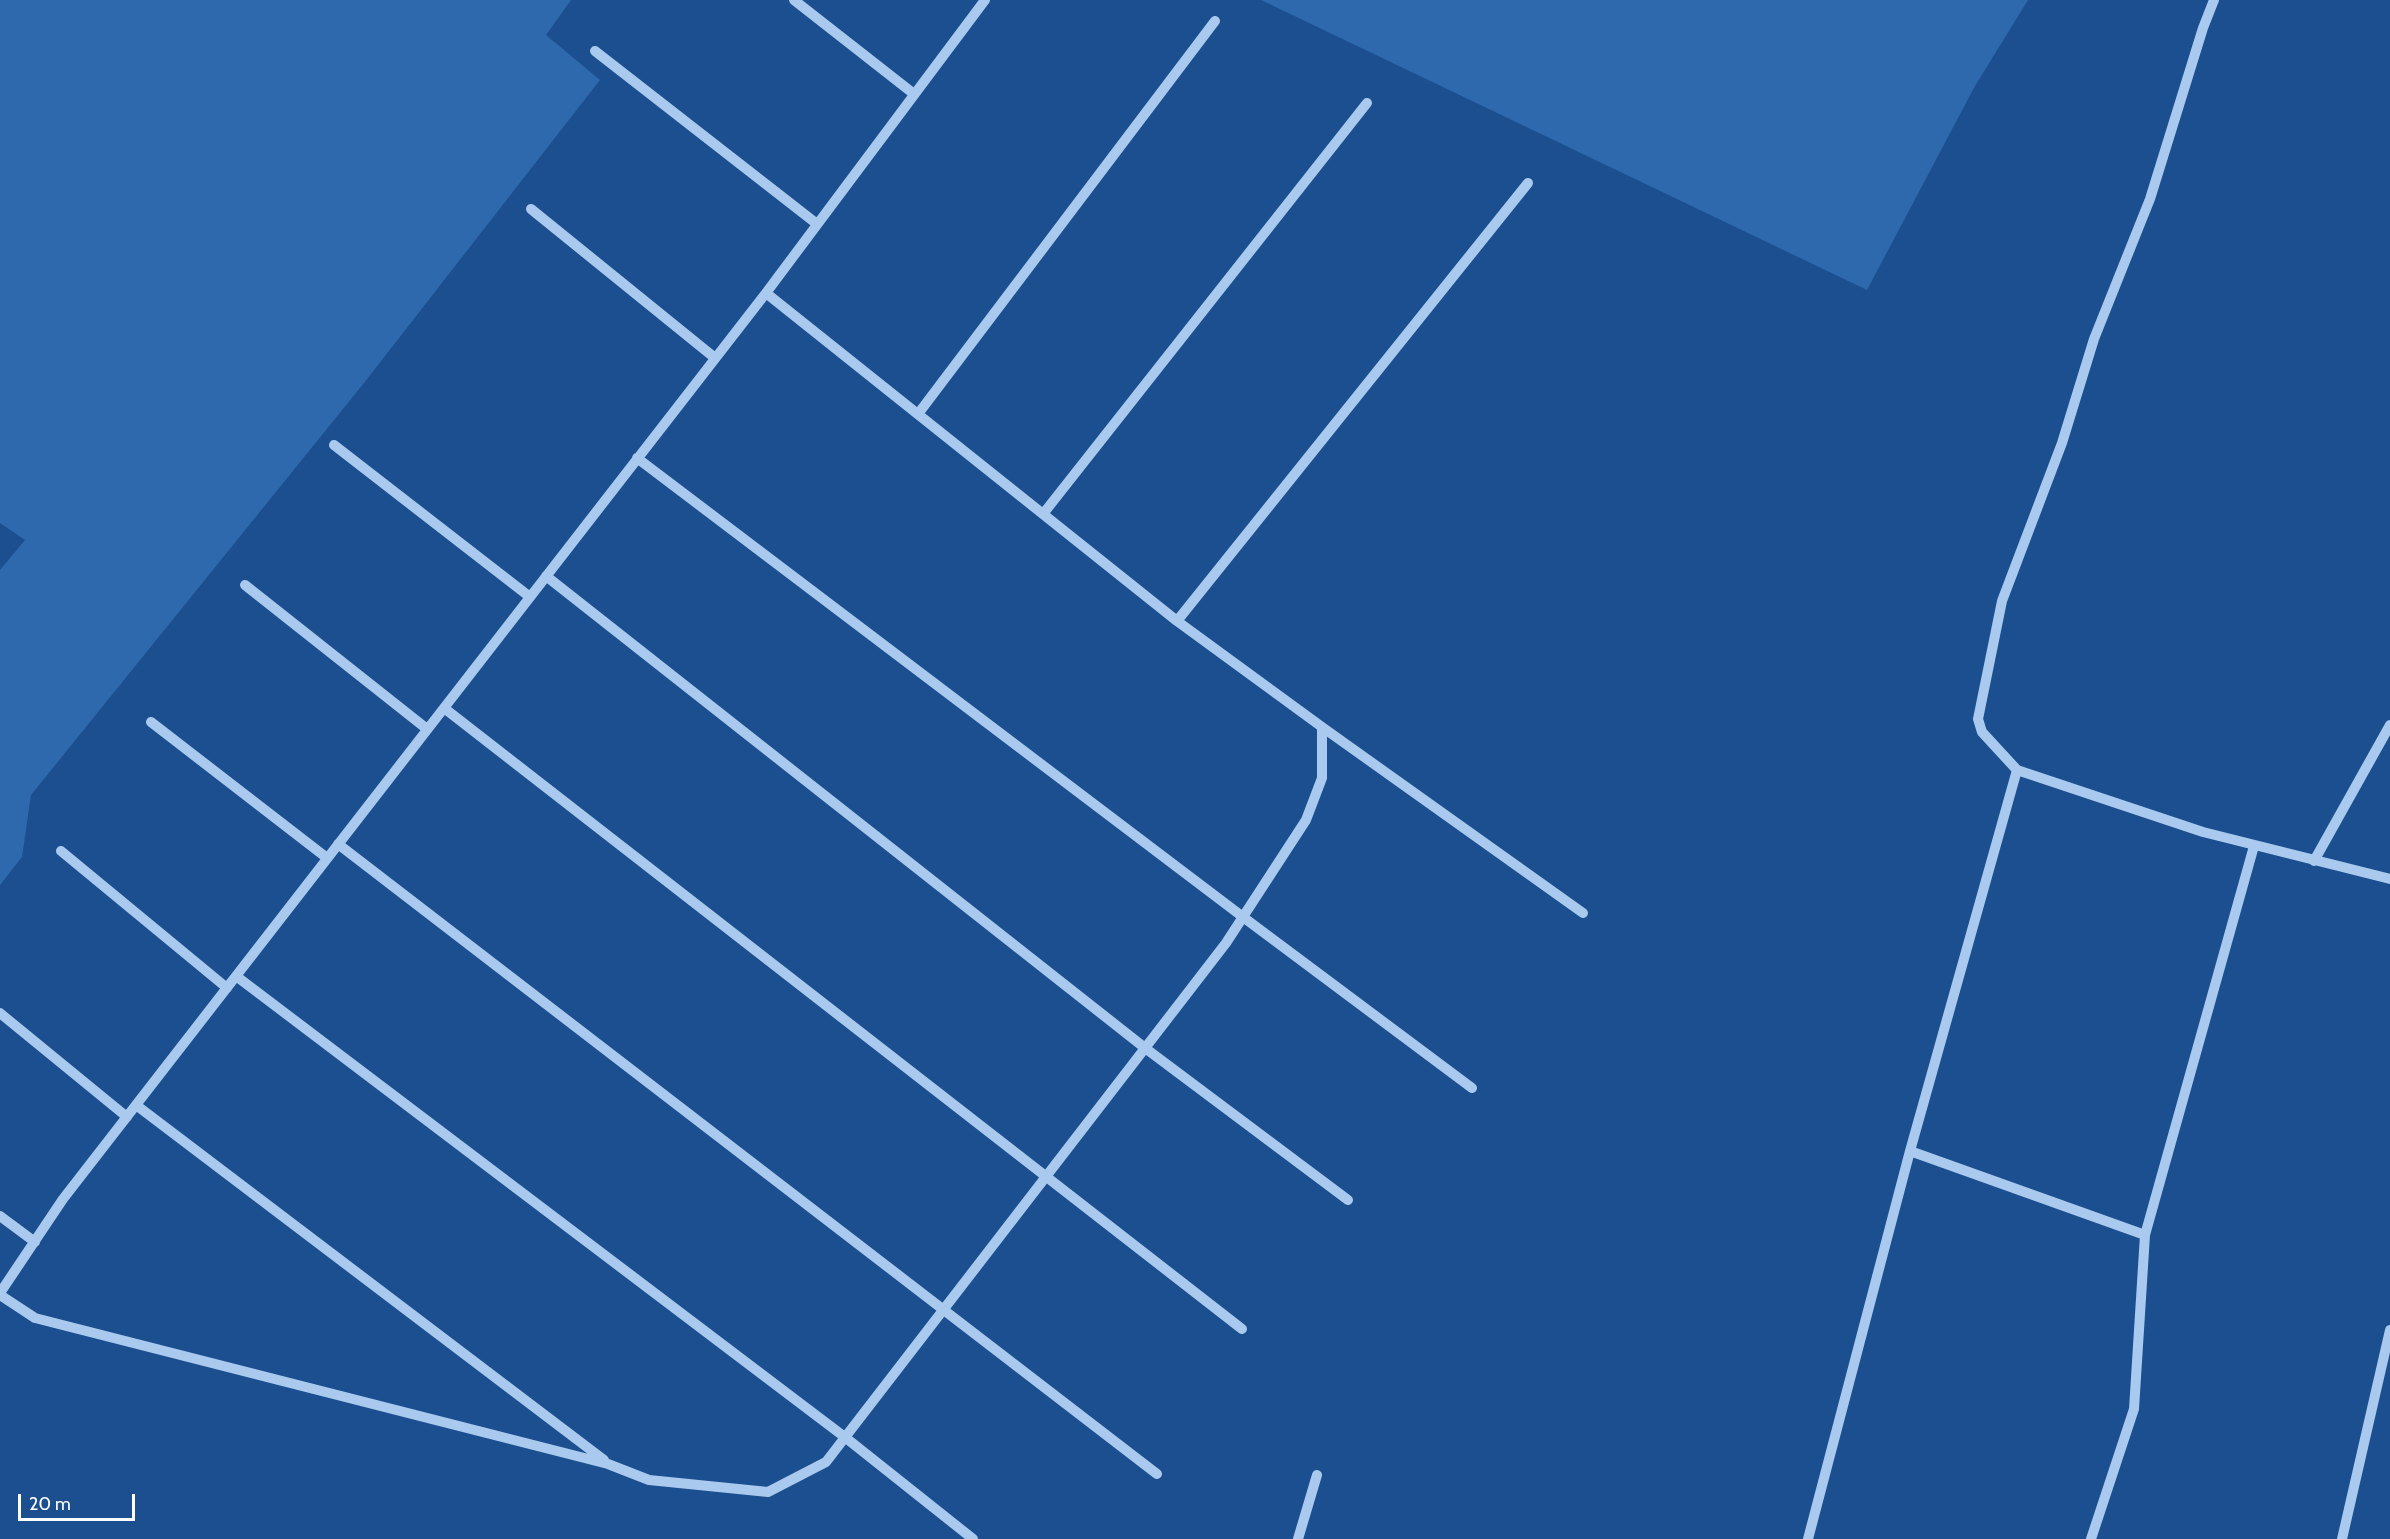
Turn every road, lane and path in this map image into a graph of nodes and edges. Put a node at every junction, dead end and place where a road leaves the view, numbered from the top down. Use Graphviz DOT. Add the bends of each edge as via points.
graph roads {
  1 [pos="794,0"];
  2 [pos="985,0"];
  3 [pos="2214,0"];
  4 [pos="1215,21"];
  5 [pos="596,51"];
  6 [pos="914,94"];
  7 [pos="1367,103"];
  8 [pos="1528,183"];
  9 [pos="531,209"];
  10 [pos="817,224"];
  11 [pos="766,293"];
  12 [pos="715,358"];
  13 [pos="918,414"];
  14 [pos="334,445"];
  15 [pos="637,458"];
  16 [pos="1043,514"];
  17 [pos="546,576"];
  18 [pos="245,585"];
  19 [pos="530,597"];
  20 [pos="1177,621"];
  21 [pos="444,708"];
  22 [pos="151,722"];
  23 [pos="2390,725"];
  24 [pos="1322,727"];
  25 [pos="428,729"];
  26 [pos="2017,770"];
  27 [pos="338,844"];
  28 [pos="2254,846"];
  29 [pos="61,851"];
  30 [pos="327,858"];
  31 [pos="2314,861"];
  32 [pos="2390,879"];
  33 [pos="1583,913"];
  34 [pos="1243,917"];
  35 [pos="236,976"];
  36 [pos="226,988"];
  37 [pos="0,1013"];
  38 [pos="1145,1048"];
  39 [pos="1472,1088"];
  40 [pos="136,1105"];
  41 [pos="127,1117"];
  42 [pos="1910,1151"];
  43 [pos="1046,1178"];
  44 [pos="1348,1200"];
  45 [pos="0,1216"];
  46 [pos="2145,1235"];
  47 [pos="35,1242"];
  48 [pos="0,1294"];
  49 [pos="944,1310"];
  50 [pos="1242,1329"];
  51 [pos="2390,1330"];
  52 [pos="846,1438"];
  53 [pos="608,1464"];
  54 [pos="1157,1474"];
  55 [pos="1317,1475"];
  56 [pos="973,1539"];
  57 [pos="1298,1539"];
  58 [pos="1808,1539"];
  59 [pos="2091,1539"];
  60 [pos="2342,1539"];
  1 -- 6 [label="street"];
  2 -- 6 [label="street"];
  3 -- 26 [label="street" via="2150,199 2094,339 2062,443 2001,601 1978,719 1982,732"];
  4 -- 13 [label="street"];
  5 -- 10 [label="street"];
  6 -- 10 [label="street"];
  7 -- 16 [label="street"];
  8 -- 20 [label="street"];
  9 -- 12 [label="street"];
  10 -- 11 [label="street"];
  11 -- 12 [label="street"];
  11 -- 13 [label="street"];
  12 -- 15 [label="street"];
  13 -- 16 [label="street"];
  14 -- 19 [label="street"];
  15 -- 17 [label="street"];
  15 -- 34 [label="street"];
  16 -- 20 [label="street"];
  17 -- 19 [label="street"];
  17 -- 38 [label="street"];
  18 -- 25 [label="street"];
  19 -- 21 [label="street"];
  20 -- 24 [label="street"];
  21 -- 25 [label="street"];
  21 -- 43 [label="street"];
  22 -- 30 [label="street"];
  23 -- 31 [label="street"];
  24 -- 33 [label="street"];
  24 -- 34 [label="street" via="1322,778 1306,820"];
  25 -- 27 [label="street"];
  26 -- 28 [label="street"];
  26 -- 42 [label="street"];
  27 -- 30 [label="street"];
  27 -- 49 [label="street"];
  28 -- 31 [label="street"];
  28 -- 46 [label="street"];
  29 -- 36 [label="street"];
  30 -- 35 [label="street"];
  31 -- 32 [label="street"];
  34 -- 38 [label="street"];
  34 -- 39 [label="street"];
  35 -- 36 [label="street"];
  35 -- 52 [label="street"];
  36 -- 40 [label="street"];
  37 -- 41 [label="street"];
  38 -- 43 [label="street"];
  38 -- 44 [label="street"];
  40 -- 41 [label="street"];
  40 -- 53 [label="street"];
  41 -- 47 [label="street"];
  42 -- 46 [label="street"];
  42 -- 58 [label="street"];
  43 -- 49 [label="street"];
  43 -- 50 [label="street"];
  45 -- 47 [label="street"];
  46 -- 59 [label="street" via="2134,1409"];
  47 -- 48 [label="street"];
  48 -- 53 [label="street" via="35,1318"];
  49 -- 52 [label="street"];
  49 -- 54 [label="street"];
  51 -- 60 [label="street"];
  52 -- 53 [label="street" via="826,1462 768,1492 649,1480"];
  52 -- 56 [label="street"];
  55 -- 57 [label="street"];
}
